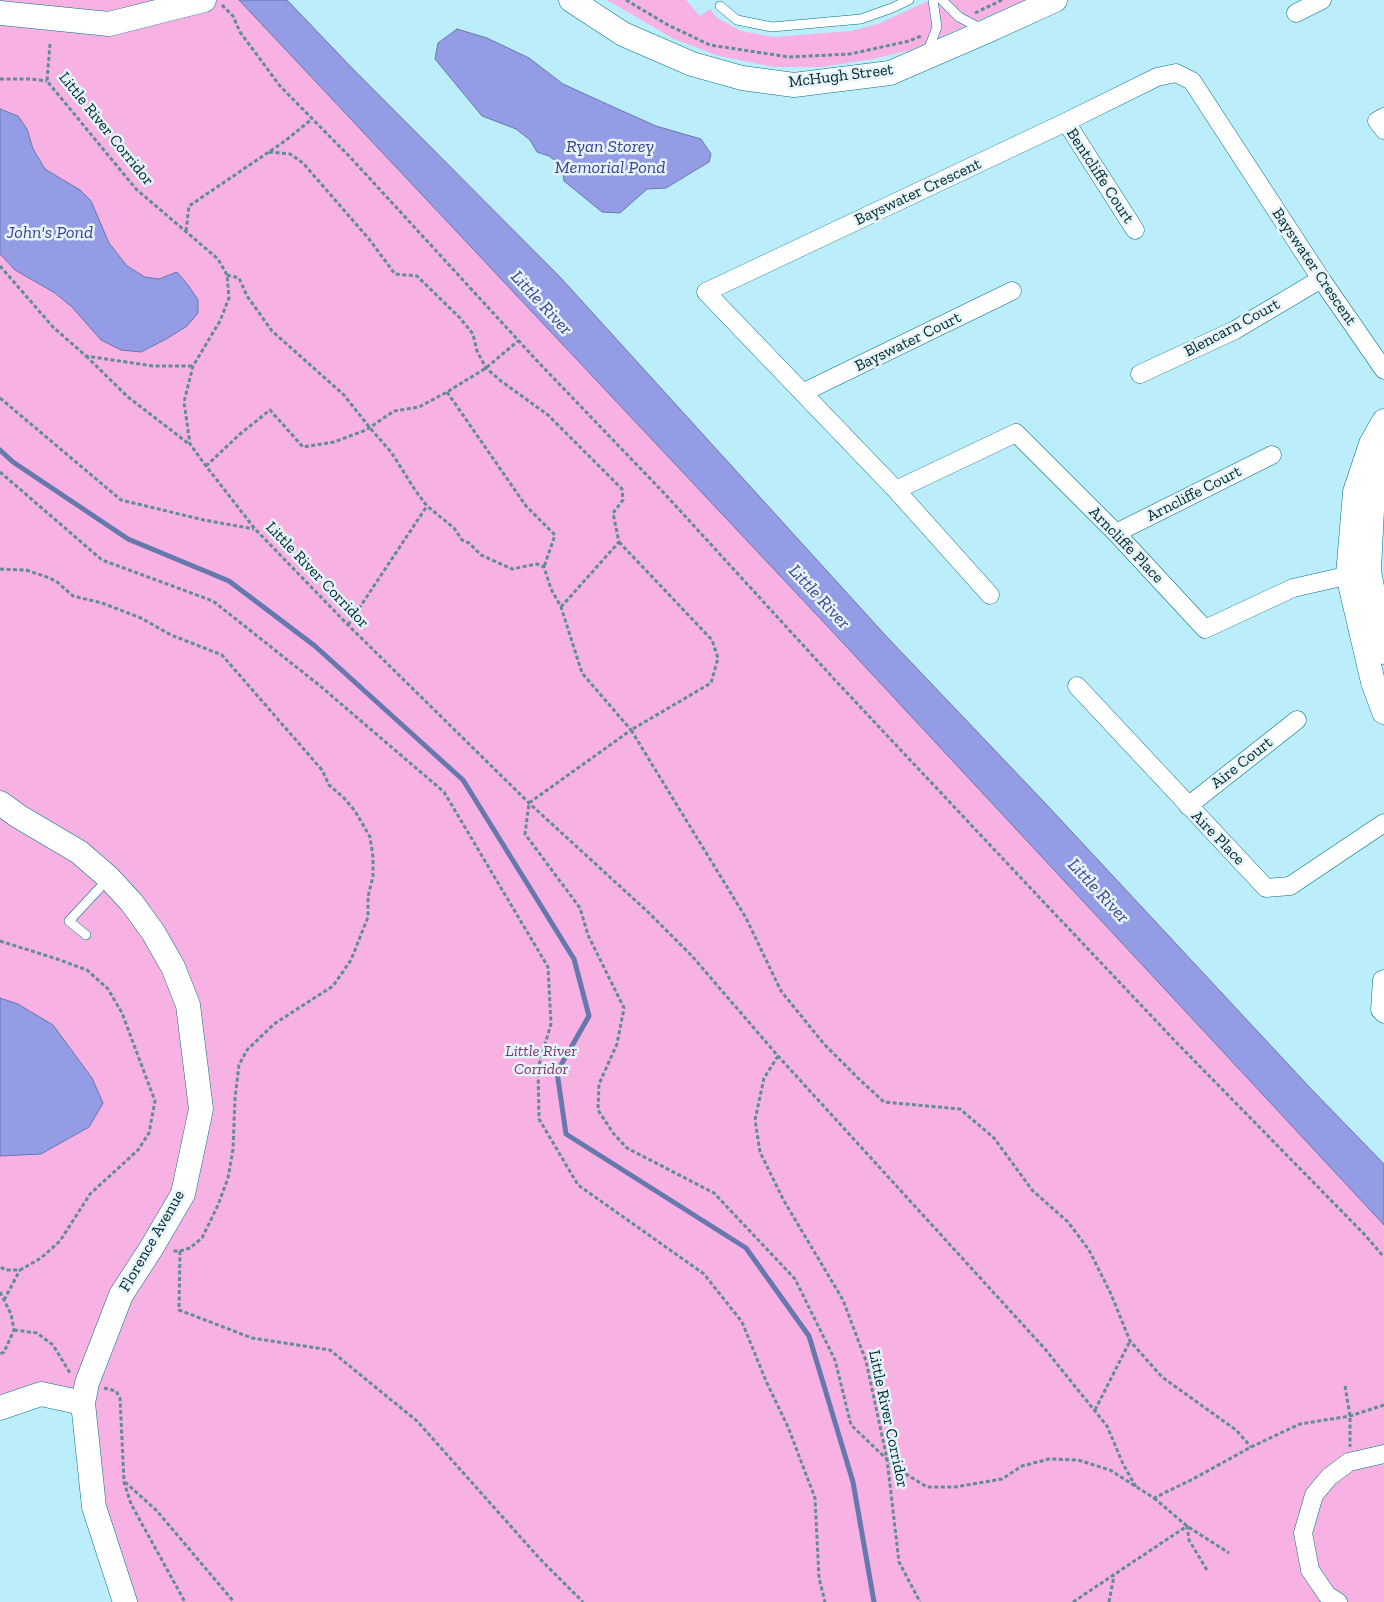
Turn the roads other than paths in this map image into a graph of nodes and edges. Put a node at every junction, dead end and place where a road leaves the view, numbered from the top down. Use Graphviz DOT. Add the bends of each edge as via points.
graph roads {
  1 [pos="571,0"];
  2 [pos="908,0"];
  3 [pos="933,0"];
  4 [pos="942,0"];
  5 [pos="1055,0"];
  6 [pos="1322,0"];
  7 [pos="207,1"];
  8 [pos="720,6"];
  9 [pos="0,12"];
  10 [pos="1296,13"];
  11 [pos="987,32"];
  12 [pos="925,58"];
  13 [pos="1384,117"];
  14 [pos="1066,122"];
  15 [pos="1384,130"];
  16 [pos="1135,230"];
  17 [pos="1322,279"];
  18 [pos="1012,291"];
  19 [pos="1384,370"];
  20 [pos="1140,374"];
  21 [pos="804,392"];
  22 [pos="1384,421"];
  23 [pos="1272,455"];
  24 [pos="1384,458"];
  25 [pos="896,490"];
  26 [pos="1116,533"];
  27 [pos="1358,573"];
  28 [pos="990,595"];
  29 [pos="1384,652"];
  30 [pos="1077,686"];
  31 [pos="1384,712"];
  32 [pos="1297,720"];
  33 [pos="0,803"];
  34 [pos="1188,806"];
  35 [pos="1384,823"];
  36 [pos="109,878"];
  37 [pos="86,935"];
  38 [pos="1384,979"];
  39 [pos="1384,1014"];
  40 [pos="83,1403"];
  41 [pos="0,1408"];
  42 [pos="1384,1454"];
  43 [pos="125,1602"];
  44 [pos="1338,1602"];
  1 -- 12 [label="street, McHugh Street" via="623,34 692,64 742,78 794,85 890,73"];
  2 -- 8 [label="lane" via="861,19 772,28 737,20"];
  3 -- 12 [label="lane" via="937,27"];
  4 -- 11 [label="lane" via="960,17"];
  5 -- 11 [label="street, McHugh Street"];
  6 -- 10 [label="street"];
  7 -- 9 [label="street" via="109,24"];
  11 -- 12 [label="street, McHugh Street"];
  13 -- 15 [label="street" via="1377,120"];
  14 -- 16 [label="street, Bentcliffe Court"];
  14 -- 17 [label="street, Bayswater Crescent" via="1157,77 1176,73 1192,81"];
  14 -- 21 [label="street, Bayswater Crescent" via="706,292"];
  17 -- 19 [label="street, Bayswater Crescent"];
  17 -- 20 [label="street, Blencarn Court" via="1235,330"];
  18 -- 21 [label="street, Bayswater Court"];
  21 -- 25 [label="street, Bayswater Crescent"];
  22 -- 27 [label="street" via="1371,444 1355,492"];
  23 -- 26 [label="street, Arncliffe Court"];
  24 -- 27 [label="street" via="1372,490"];
  25 -- 26 [label="street, Arncliffe Place" via="1016,433"];
  25 -- 28 [label="street, Bayswater Crescent"];
  26 -- 27 [label="street, Arncliffe Place" via="1205,629 1293,588"];
  27 -- 29 [label="street"];
  27 -- 31 [label="street" via="1373,682"];
  30 -- 34 [label="street, Aire Place"];
  32 -- 34 [label="street, Aire Court"];
  33 -- 36 [label="street, Florence Avenue" via="79,852"];
  34 -- 35 [label="street, Aire Place" via="1266,888 1290,886"];
  36 -- 37 [label="lane" via="69,921"];
  36 -- 40 [label="street, Florence Avenue" via="132,903 174,967 188,1005 201,1109 183,1194 121,1295 87,1383"];
  38 -- 39 [label="street" via="1380,1010"];
  40 -- 41 [label="street" via="41,1394"];
  40 -- 43 [label="street, Florence Avenue" via="94,1507"];
  42 -- 44 [label="street" via="1349,1462 1329,1477 1314,1495 1303,1532 1310,1570 1327,1595"];
}
